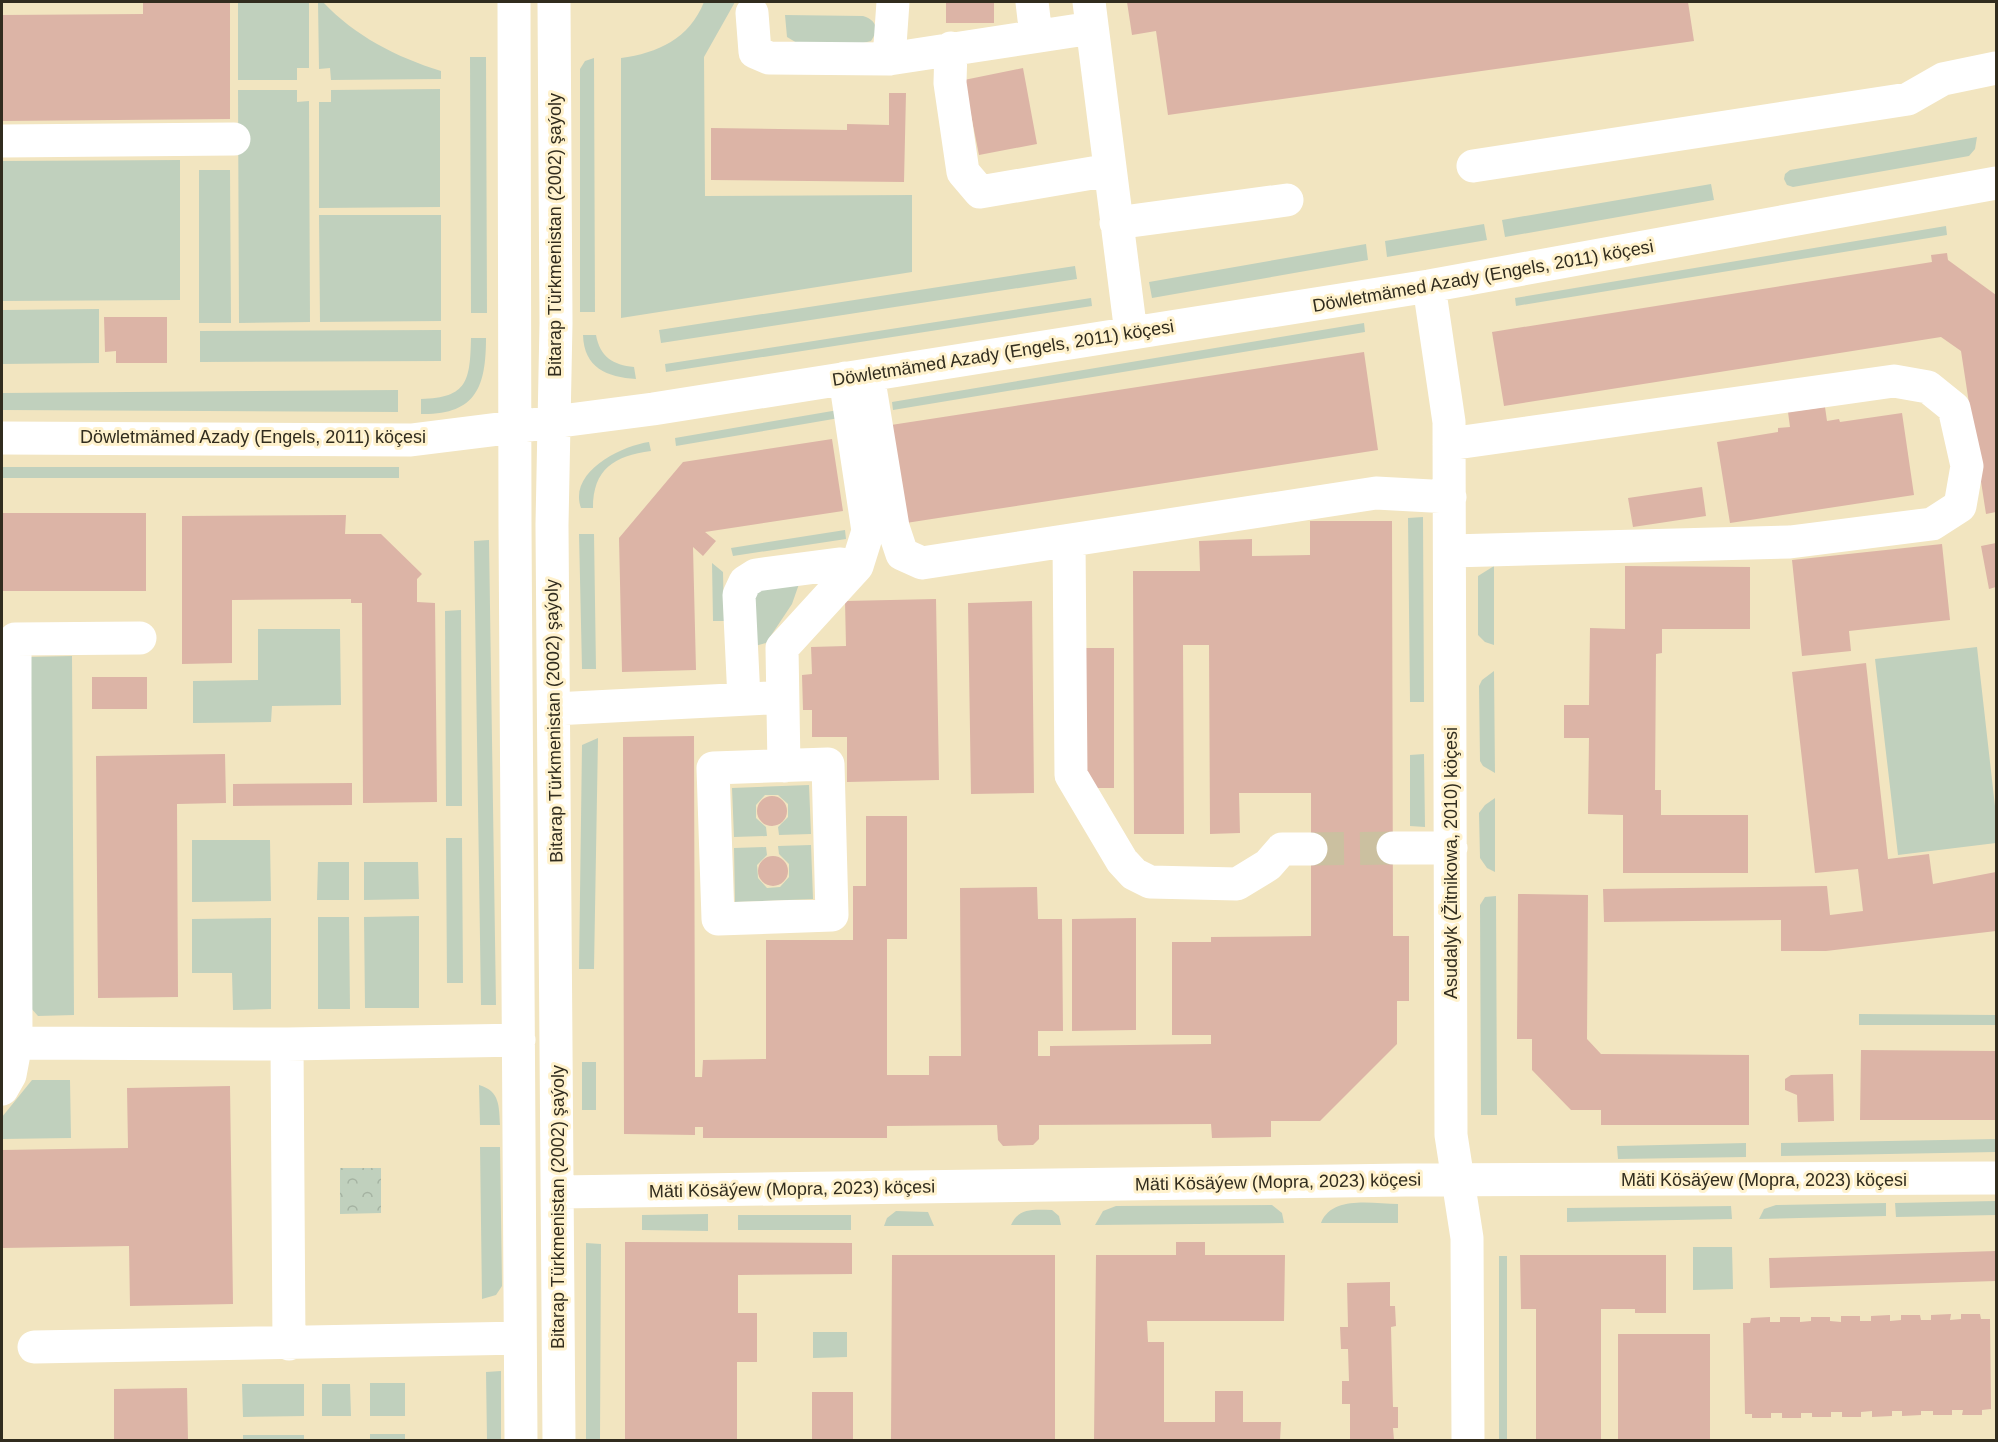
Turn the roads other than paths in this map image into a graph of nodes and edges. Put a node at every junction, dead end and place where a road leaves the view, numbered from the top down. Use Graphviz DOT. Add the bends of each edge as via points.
graph roads {
  1 [pos="514,2"];
  2 [pos="554,2"];
  3 [pos="893,2"];
  4 [pos="1032,2"];
  5 [pos="752,13"];
  6 [pos="1091,15"];
  7 [pos="1036,36"];
  8 [pos="951,48"];
  9 [pos="889,59"];
  10 [pos="1996,68"];
  11 [pos="234,139"];
  12 [pos="2,141"];
  13 [pos="1473,166"];
  14 [pos="1110,170"];
  15 [pos="1996,183"];
  16 [pos="1287,200"];
  17 [pos="1116,223"];
  18 [pos="1429,286"];
  19 [pos="1131,333"];
  20 [pos="857,376"];
  21 [pos="554,421"];
  22 [pos="515,426"];
  23 [pos="2,438"];
  24 [pos="1449,444"];
  25 [pos="1450,497"];
  26 [pos="1069,541"];
  27 [pos="1451,551"];
  28 [pos="857,566"];
  29 [pos="140,638"];
  30 [pos="8,687"];
  31 [pos="783,697"];
  32 [pos="744,699"];
  33 [pos="554,709"];
  34 [pos="784,766"];
  35 [pos="1393,848"];
  36 [pos="1451,848"];
  37 [pos="1311,849"];
  38 [pos="519,1040"];
  39 [pos="16,1043"];
  40 [pos="288,1044"];
  41 [pos="2,1089"];
  42 [pos="1996,1178"];
  43 [pos="1458,1180"];
  44 [pos="559,1192"];
  45 [pos="520,1338"];
  46 [pos="289,1344"];
  47 [pos="34,1347"];
  48 [pos="522,1440"];
  49 [pos="559,1440"];
  50 [pos="1468,1440"];
  1 -- 22 [label="street, Bitarap Türkmenistan (2002) şaýoly"];
  2 -- 21 [label="street, Bitarap Türkmenistan (2002) şaýoly"];
  3 -- 9 [label="street"];
  4 -- 7 [label="street"];
  5 -- 9 [label="street" via="755,52 769,58"];
  6 -- 7 [label="street"];
  6 -- 14 [label="street"];
  7 -- 8 [label="street"];
  8 -- 9 [label="street"];
  8 -- 14 [label="street" via="950,83 963,172 980,192"];
  10 -- 13 [label="street" via="1943,79 1908,99"];
  11 -- 12 [label="street"];
  14 -- 17 [label="street"];
  15 -- 18 [label="street, Döwletmämed Azady (Engels, 2011) köçesi"];
  16 -- 17 [label="street"];
  17 -- 19 [label="street"];
  18 -- 19 [label="street, Döwletmämed Azady (Engels, 2011) köçesi"];
  18 -- 24 [label="street, Asudalyk (Žitnikowa, 2010) köçesi"];
  19 -- 20 [label="street, Döwletmämed Azady (Engels, 2011) köçesi"];
  20 -- 21 [label="street, Döwletmämed Azady (Engels, 2011) köçesi"];
  20 -- 26 [label="street" via="902,554 922,563"];
  20 -- 28 [label="street" via="868,531"];
  21 -- 22 [label="street, Döwletmämed Azady (Engels, 2011) köçesi"];
  21 -- 33 [label="street, Bitarap Türkmenistan (2002) şaýoly"];
  22 -- 23 [label="street, Döwletmämed Azady (Engels, 2011) köçesi" via="411,440"];
  22 -- 38 [label="street, Bitarap Türkmenistan (2002) şaýoly"];
  24 -- 25 [label="street, Asudalyk (Žitnikowa, 2010) köçesi"];
  24 -- 27 [label="street" via="1894,381 1928,387 1954,408 1967,466 1960,506 1932,524 1790,542"];
  25 -- 26 [label="street" via="1376,493"];
  25 -- 27 [label="street, Asudalyk (Žitnikowa, 2010) köçesi"];
  26 -- 37 [label="street" via="1071,775 1122,861 1134,874 1150,882 1237,884 1253,877 1282,849"];
  27 -- 36 [label="street, Asudalyk (Žitnikowa, 2010) köçesi"];
  28 -- 31 [label="street" via="782,648"];
  28 -- 32 [label="street" via="838,564 756,575 745,582 739,596"];
  29 -- 30 [label="street" via="15,639"];
  30 -- 39 [label="street"];
  31 -- 32 [label="street"];
  31 -- 34 [label="street"];
  32 -- 33 [label="street"];
  33 -- 44 [label="street, Bitarap Türkmenistan (2002) şaýoly"];
  34 -- 34 [label="street" via="828,764 832,915 718,919 713,768"];
  35 -- 36 [label="street"];
  36 -- 43 [label="street, Asudalyk (Žitnikowa, 2010) köçesi" via="1451,1135"];
  38 -- 40 [label="street"];
  38 -- 45 [label="street, Bitarap Türkmenistan (2002) şaýoly"];
  39 -- 40 [label="street"];
  39 -- 41 [label="street" via="10,1075"];
  40 -- 46 [label="street"];
  42 -- 43 [label="street, Mäti Kösäýew (Mopra, 2023) köçesi"];
  43 -- 44 [label="street, Mäti Kösäýew (Mopra, 2023) köçesi"];
  43 -- 50 [label="street, Asudalyk (Žitnikowa, 2010) köçesi" via="1467,1238"];
  44 -- 49 [label="street, Bitarap Türkmenistan (2002) şaýoly"];
  45 -- 46 [label="street"];
  45 -- 48 [label="street, Bitarap Türkmenistan (2002) şaýoly"];
  46 -- 47 [label="street"];
}
